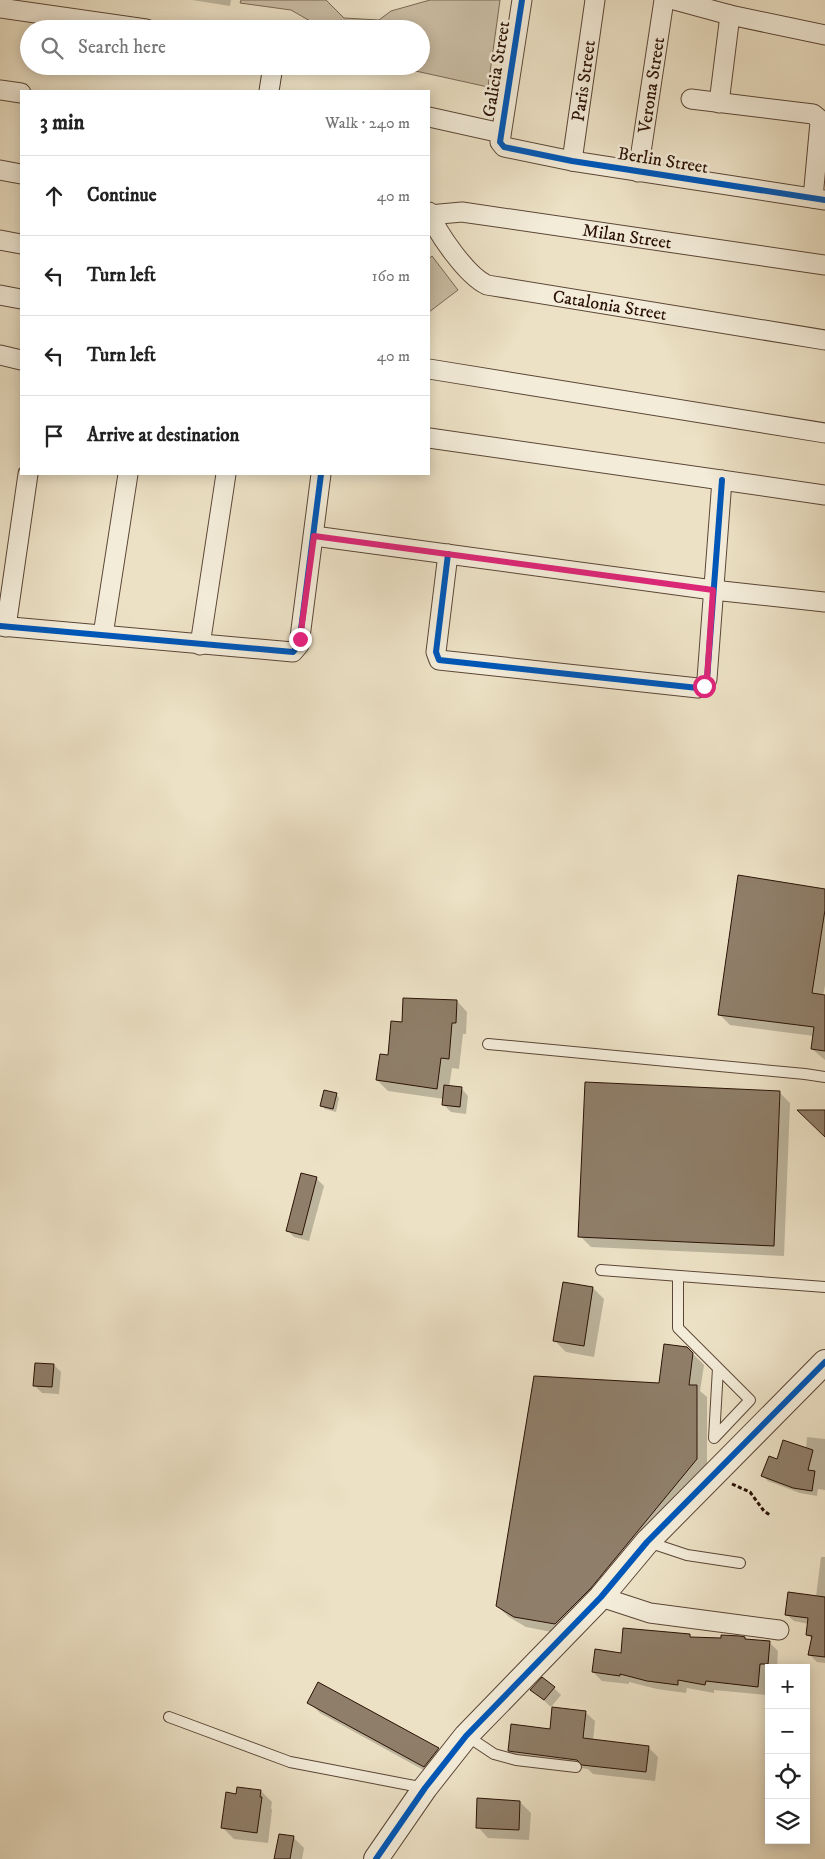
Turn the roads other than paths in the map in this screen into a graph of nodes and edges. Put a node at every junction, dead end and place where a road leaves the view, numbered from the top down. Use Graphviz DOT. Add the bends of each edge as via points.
graph roads {
  1 [pos="522,0"];
  2 [pos="595,0"];
  3 [pos="664,0"];
  4 [pos="675,0"];
  5 [pos="0,8"];
  6 [pos="730,16"];
  7 [pos="83,20"];
  8 [pos="825,35"];
  9 [pos="272,75"];
  10 [pos="0,90"];
  11 [pos="269,90"];
  12 [pos="20,93"];
  13 [pos="691,99"];
  14 [pos="718,103"];
  15 [pos="430,117"];
  16 [pos="500,138"];
  17 [pos="572,161"];
  18 [pos="0,170"];
  19 [pos="638,172"];
  20 [pos="20,174"];
  21 [pos="819,199"];
  22 [pos="430,214"];
  23 [pos="430,216"];
  24 [pos="0,240"];
  25 [pos="20,244"];
  26 [pos="825,265"];
  27 [pos="0,295"];
  28 [pos="20,298"];
  29 [pos="825,340"];
  30 [pos="0,356"];
  31 [pos="20,360"];
  32 [pos="430,368"];
  33 [pos="825,433"];
  34 [pos="430,438"];
  35 [pos="28,475"];
  36 [pos="128,475"];
  37 [pos="226,475"];
  38 [pos="321,475"];
  39 [pos="722,480"];
  40 [pos="825,494"];
  41 [pos="314,536"];
  42 [pos="448,554"];
  43 [pos="713,590"];
  44 [pos="825,602"];
  45 [pos="3,627"];
  46 [pos="103,635"];
  47 [pos="200,645"];
  48 [pos="488,1044"];
  49 [pos="825,1077"];
  50 [pos="601,1270"];
  51 [pos="678,1276"];
  52 [pos="825,1287"];
  53 [pos="825,1362"];
  54 [pos="718,1368"];
  55 [pos="647,1542"];
  56 [pos="740,1563"];
  57 [pos="601,1597"];
  58 [pos="779,1630"];
  59 [pos="169,1717"];
  60 [pos="466,1736"];
  61 [pos="576,1766"];
  62 [pos="425,1788"];
  63 [pos="376,1859"];
  1 -- 16 [label="street, Galicia Street"];
  2 -- 17 [label="street, Paris Street"];
  3 -- 19 [label="street, Verona Street"];
  4 -- 6 [label="street"];
  5 -- 7 [label="street"];
  6 -- 8 [label="street"];
  6 -- 14 [label="street"];
  9 -- 11 [label="street"];
  10 -- 12 [label="street"];
  13 -- 14 [label="street"];
  14 -- 21 [label="street" via="813,114 818,118"];
  15 -- 16 [label="street, Berlin Street"];
  16 -- 17 [label="street, Berlin Street" via="504,148"];
  17 -- 19 [label="street, Berlin Street"];
  18 -- 20 [label="street"];
  19 -- 21 [label="street, Berlin Street"];
  22 -- 26 [label="street, Milan Street" via="462,212"];
  23 -- 29 [label="street, Catalonia Street" via="473,276 487,285"];
  24 -- 25 [label="street"];
  27 -- 28 [label="street"];
  30 -- 31 [label="street"];
  32 -- 33 [label="street"];
  34 -- 39 [label="street"];
  35 -- 45 [label="street"];
  36 -- 46 [label="street"];
  37 -- 47 [label="street"];
  38 -- 41 [label="street"];
  39 -- 40 [label="street"];
  39 -- 43 [label="street"];
  41 -- 42 [label="street"];
  41 -- 47 [label="street" via="294,652"];
  42 -- 43 [label="street"];
  42 -- 43 [label="street" via="436,652 437,658 442,660 698,688 704,686 707,678"];
  43 -- 44 [label="street"];
  45 -- 46 [label="street"];
  46 -- 47 [label="street"];
  48 -- 49 [label="lane"];
  50 -- 51 [label="lane"];
  51 -- 52 [label="lane"];
  51 -- 54 [label="lane" via="678,1328"];
  53 -- 55 [label="street"];
  54 -- 54 [label="lane" via="750,1400 714,1438 716,1408"];
  55 -- 56 [label="lane" via="687,1555"];
  55 -- 57 [label="street"];
  57 -- 58 [label="street" via="650,1613"];
  57 -- 60 [label="street"];
  59 -- 62 [label="lane" via="290,1762"];
  60 -- 61 [label="lane" via="494,1754 516,1760"];
  60 -- 62 [label="street"];
  62 -- 63 [label="street"];
}
